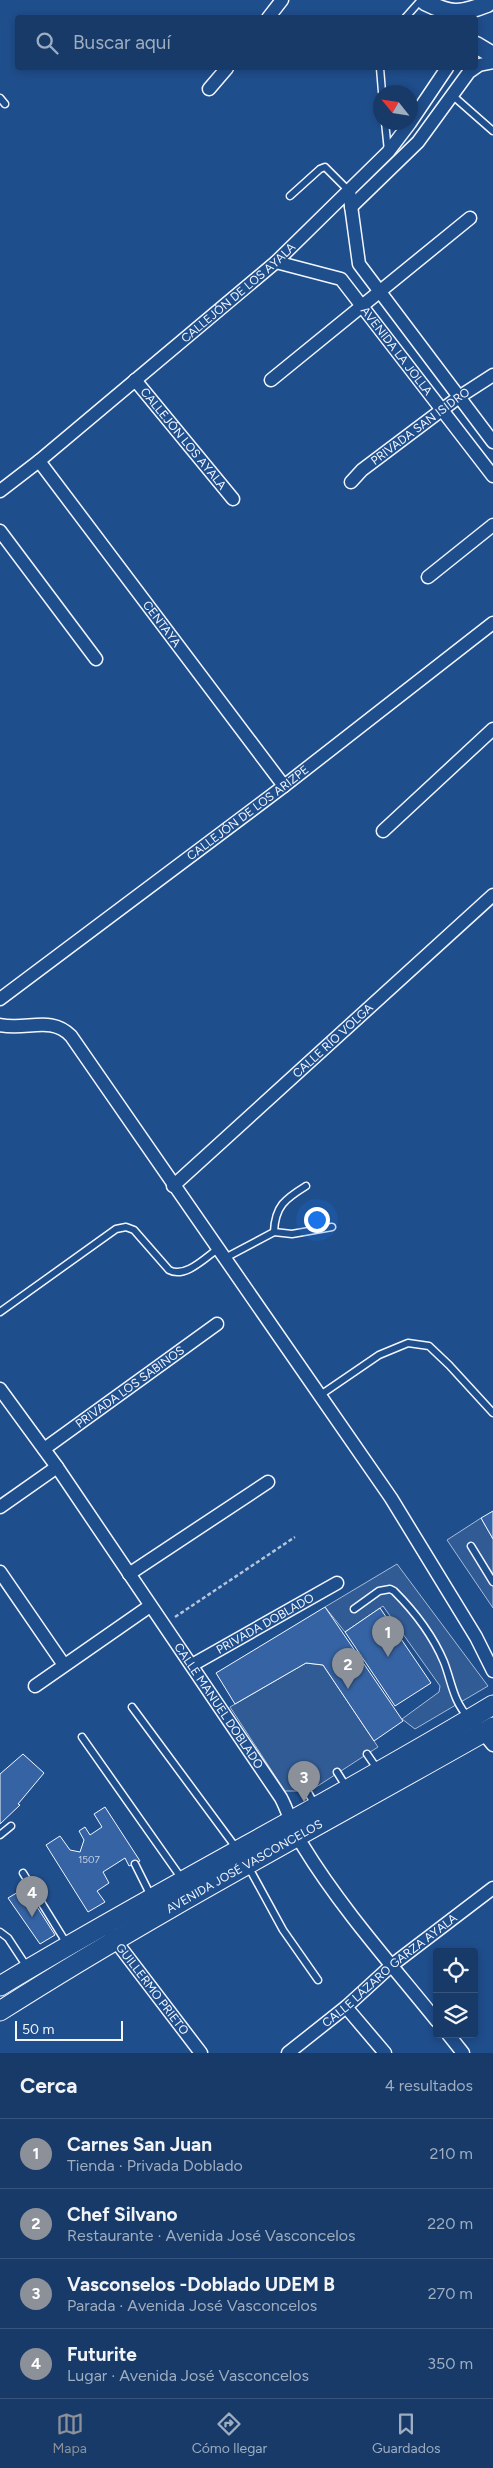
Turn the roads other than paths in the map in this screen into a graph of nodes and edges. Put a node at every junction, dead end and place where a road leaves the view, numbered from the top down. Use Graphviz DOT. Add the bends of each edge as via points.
graph roads {
  1 [pos="282,0"];
  2 [pos="488,2"];
  3 [pos="430,8"];
  4 [pos="270,15"];
  5 [pos="412,15"];
  6 [pos="478,18"];
  7 [pos="478,46"];
  8 [pos="493,55"];
  9 [pos="493,62"];
  10 [pos="478,66"];
  11 [pos="225,70"];
  12 [pos="380,70"];
  13 [pos="437,70"];
  14 [pos="446,70"];
  15 [pos="472,70"];
  16 [pos="438,82"];
  17 [pos="381,85"];
  18 [pos="209,89"];
  19 [pos="452,95"];
  20 [pos="0,98"];
  21 [pos="5,104"];
  22 [pos="386,130"];
  23 [pos="493,131"];
  24 [pos="388,152"];
  25 [pos="349,191"];
  26 [pos="290,196"];
  27 [pos="351,207"];
  28 [pos="470,218"];
  29 [pos="276,262"];
  30 [pos="359,264"];
  31 [pos="341,279"];
  32 [pos="380,292"];
  33 [pos="362,307"];
  34 [pos="493,375"];
  35 [pos="135,380"];
  36 [pos="272,380"];
  37 [pos="458,397"];
  38 [pos="442,409"];
  39 [pos="493,442"];
  40 [pos="39,461"];
  41 [pos="493,476"];
  42 [pos="351,482"];
  43 [pos="0,491"];
  44 [pos="233,499"];
  45 [pos="493,526"];
  46 [pos="0,531"];
  47 [pos="428,577"];
  48 [pos="493,623"];
  49 [pos="96,659"];
  50 [pos="493,729"];
  51 [pos="284,786"];
  52 [pos="383,831"];
  53 [pos="493,895"];
  54 [pos="0,999"];
  55 [pos="0,1025"];
  56 [pos="173,1186"];
  57 [pos="306,1186"];
  58 [pos="332,1227"];
  59 [pos="274,1232"];
  60 [pos="222,1253"];
  61 [pos="0,1312"];
  62 [pos="217,1324"];
  63 [pos="0,1389"];
  64 [pos="319,1396"];
  65 [pos="493,1413"];
  66 [pos="44,1449"];
  67 [pos="57,1467"];
  68 [pos="268,1482"];
  69 [pos="0,1508"];
  70 [pos="471,1546"];
  71 [pos="0,1572"];
  72 [pos="129,1574"];
  73 [pos="493,1582"];
  74 [pos="337,1583"];
  75 [pos="150,1606"];
  76 [pos="354,1609"];
  77 [pos="64,1665"];
  78 [pos="192,1665"];
  79 [pos="493,1671"];
  80 [pos="35,1686"];
  81 [pos="493,1705"];
  82 [pos="132,1707"];
  83 [pos="470,1719"];
  84 [pos="490,1735"];
  85 [pos="82,1737"];
  86 [pos="367,1754"];
  87 [pos="337,1772"];
  88 [pos="383,1779"];
  89 [pos="305,1787"];
  90 [pos="352,1796"];
  91 [pos="320,1814"];
  92 [pos="11,1826"];
  93 [pos="294,1828"];
  94 [pos="0,1835"];
  95 [pos="242,1857"];
  96 [pos="135,1864"];
  97 [pos="24,1873"];
  98 [pos="187,1887"];
  99 [pos="493,1888"];
  100 [pos="152,1897"];
  101 [pos="0,1932"];
  102 [pos="109,1932"];
  103 [pos="68,1945"];
  104 [pos="78,1962"];
  105 [pos="392,1965"];
  106 [pos="33,1977"];
  107 [pos="318,1980"];
  108 [pos="0,1986"];
  109 [pos="346,2007"];
  110 [pos="0,2012"];
  111 [pos="433,2016"];
  112 [pos="451,2038"];
  113 [pos="201,2053"];
  114 [pos="288,2053"];
  115 [pos="384,2053"];
  116 [pos="463,2053"];
  1 -- 4 [label="street"];
  2 -- 3 [label="street" via="465,12"];
  2 -- 6 [label="street"];
  3 -- 5 [label="lane"];
  7 -- 8 [label="street"];
  9 -- 10 [label="street"];
  11 -- 18 [label="street"];
  12 -- 17 [label="lane"];
  13 -- 16 [label="street"];
  14 -- 16 [label="street, CALLEJÓN DE LOS AYALA"];
  15 -- 19 [label="street"];
  16 -- 19 [label="street"];
  16 -- 24 [label="street, CALLEJÓN DE LOS AYALA"];
  19 -- 23 [label="lane"];
  19 -- 27 [label="street" via="418,142"];
  20 -- 21 [label="lane"];
  22 -- 24 [label="lane"];
  24 -- 25 [label="street, CALLEJÓN DE LOS AYALA"];
  25 -- 26 [label="lane" via="325,167"];
  25 -- 27 [label="street, AVENIDA LA JOLLA"];
  25 -- 29 [label="street, CALLEJÓN DE LOS AYALA"];
  27 -- 30 [label="street, AVENIDA LA JOLLA"];
  28 -- 32 [label="street"];
  29 -- 31 [label="street"];
  29 -- 35 [label="street, CALLEJÓN DE LOS AYALA"];
  30 -- 31 [label="street"];
  30 -- 32 [label="street, AVENIDA LA JOLLA"];
  31 -- 33 [label="street, AVENIDA LA JOLLA"];
  32 -- 33 [label="street"];
  32 -- 37 [label="street, AVENIDA LA JOLLA"];
  33 -- 36 [label="street"];
  33 -- 38 [label="street, AVENIDA LA JOLLA"];
  34 -- 37 [label="street, PRIVADA SAN ISIDRO"];
  35 -- 40 [label="street, CALLEJÓN DE LOS AYALA"];
  35 -- 44 [label="street, CALLEJÓN LOS AYALA"];
  37 -- 38 [label="street, PRIVADA SAN ISIDRO"];
  37 -- 39 [label="street, AVENIDA LA JOLLA"];
  38 -- 41 [label="street, AVENIDA LA JOLLA"];
  38 -- 42 [label="street, PRIVADA SAN ISIDRO"];
  40 -- 43 [label="street, CALLEJÓN DE LOS AYALA"];
  40 -- 51 [label="street, CENTAYA"];
  45 -- 47 [label="street"];
  46 -- 49 [label="street"];
  48 -- 51 [label="street, CALLEJÓN DE LOS ARIZPE"];
  50 -- 52 [label="street"];
  51 -- 54 [label="street, CALLEJÓN DE LOS ARIZPE"];
  53 -- 56 [label="street, CALLE RÍO VOLGA"];
  55 -- 56 [label="street" via="12,1028 55,1025 66,1031"];
  56 -- 60 [label="street"];
  57 -- 59 [label="lane" via="285,1200 274,1217"];
  58 -- 59 [label="lane" via="292,1234"];
  59 -- 60 [label="lane"];
  60 -- 61 [label="lane" via="175,1273 134,1230 126,1227 116,1229"];
  60 -- 64 [label="street"];
  62 -- 66 [label="street, PRIVADA LOS SABINOS"];
  63 -- 66 [label="street, CALLE MANUEL DOBLADO"];
  64 -- 65 [label="lane" via="379,1355 408,1343 429,1346"];
  64 -- 79 [label="street" via="391,1498 476,1637"];
  66 -- 67 [label="street, CALLE MANUEL DOBLADO"];
  67 -- 69 [label="street"];
  67 -- 72 [label="street, CALLE MANUEL DOBLADO"];
  68 -- 72 [label="street"];
  70 -- 73 [label="lane"];
  71 -- 77 [label="street"];
  72 -- 75 [label="street, CALLE MANUEL DOBLADO"];
  74 -- 78 [label="street, PRIVADA DOBLADO"];
  75 -- 77 [label="street"];
  75 -- 78 [label="street, CALLE MANUEL DOBLADO"];
  76 -- 83 [label="lane" via="379,1591 394,1591 437,1647 456,1702"];
  77 -- 80 [label="street"];
  78 -- 93 [label="street, CALLE MANUEL DOBLADO" via="232,1718 280,1798"];
  81 -- 83 [label="main road, AVENIDA JOSÉ VASCONCELOS"];
  82 -- 95 [label="lane"];
  83 -- 84 [label="street"];
  83 -- 88 [label="main road, AVENIDA JOSÉ VASCONCELOS"];
  84 -- 88 [label="main road, AVENIDA JOSÉ VASCONCELOS"];
  85 -- 98 [label="lane"];
  86 -- 88 [label="lane"];
  87 -- 90 [label="lane"];
  88 -- 90 [label="main road, AVENIDA JOSÉ VASCONCELOS"];
  89 -- 91 [label="lane"];
  90 -- 91 [label="main road, AVENIDA JOSÉ VASCONCELOS"];
  91 -- 93 [label="main road, AVENIDA JOSÉ VASCONCELOS"];
  92 -- 94 [label="lane"];
  93 -- 95 [label="main road, AVENIDA JOSÉ VASCONCELOS"];
  93 -- 105 [label="street, CALLE MANUEL DOBLADO"];
  95 -- 98 [label="main road, AVENIDA JOSÉ VASCONCELOS"];
  95 -- 107 [label="lane" via="283,1930"];
  96 -- 100 [label="lane"];
  97 -- 103 [label="lane"];
  98 -- 100 [label="main road, AVENIDA JOSÉ VASCONCELOS"];
  98 -- 102 [label="main road, AVENIDA JOSÉ VASCONCELOS"];
  99 -- 105 [label="street, CALLE LÁZARO GARZA AYALA"];
  100 -- 102 [label="main road, AVENIDA JOSÉ VASCONCELOS"];
  101 -- 106 [label="lane" via="8,1938"];
  102 -- 103 [label="main road, AVENIDA JOSÉ VASCONCELOS"];
  102 -- 104 [label="main road, AVENIDA JOSÉ VASCONCELOS"];
  102 -- 113 [label="street, GUILLERMO PRIETO"];
  103 -- 104 [label="lane"];
  103 -- 106 [label="main road, AVENIDA JOSÉ VASCONCELOS"];
  104 -- 106 [label="main road, AVENIDA JOSÉ VASCONCELOS"];
  105 -- 109 [label="street, CALLE LÁZARO GARZA AYALA"];
  105 -- 111 [label="street, CALLE MANUEL DOBLADO"];
  106 -- 108 [label="main road, AVENIDA JOSÉ VASCONCELOS"];
  106 -- 110 [label="main road, AVENIDA JOSÉ VASCONCELOS"];
  109 -- 114 [label="street, CALLE LÁZARO GARZA AYALA"];
  109 -- 115 [label="street"];
  112 -- 116 [label="street"];
}
